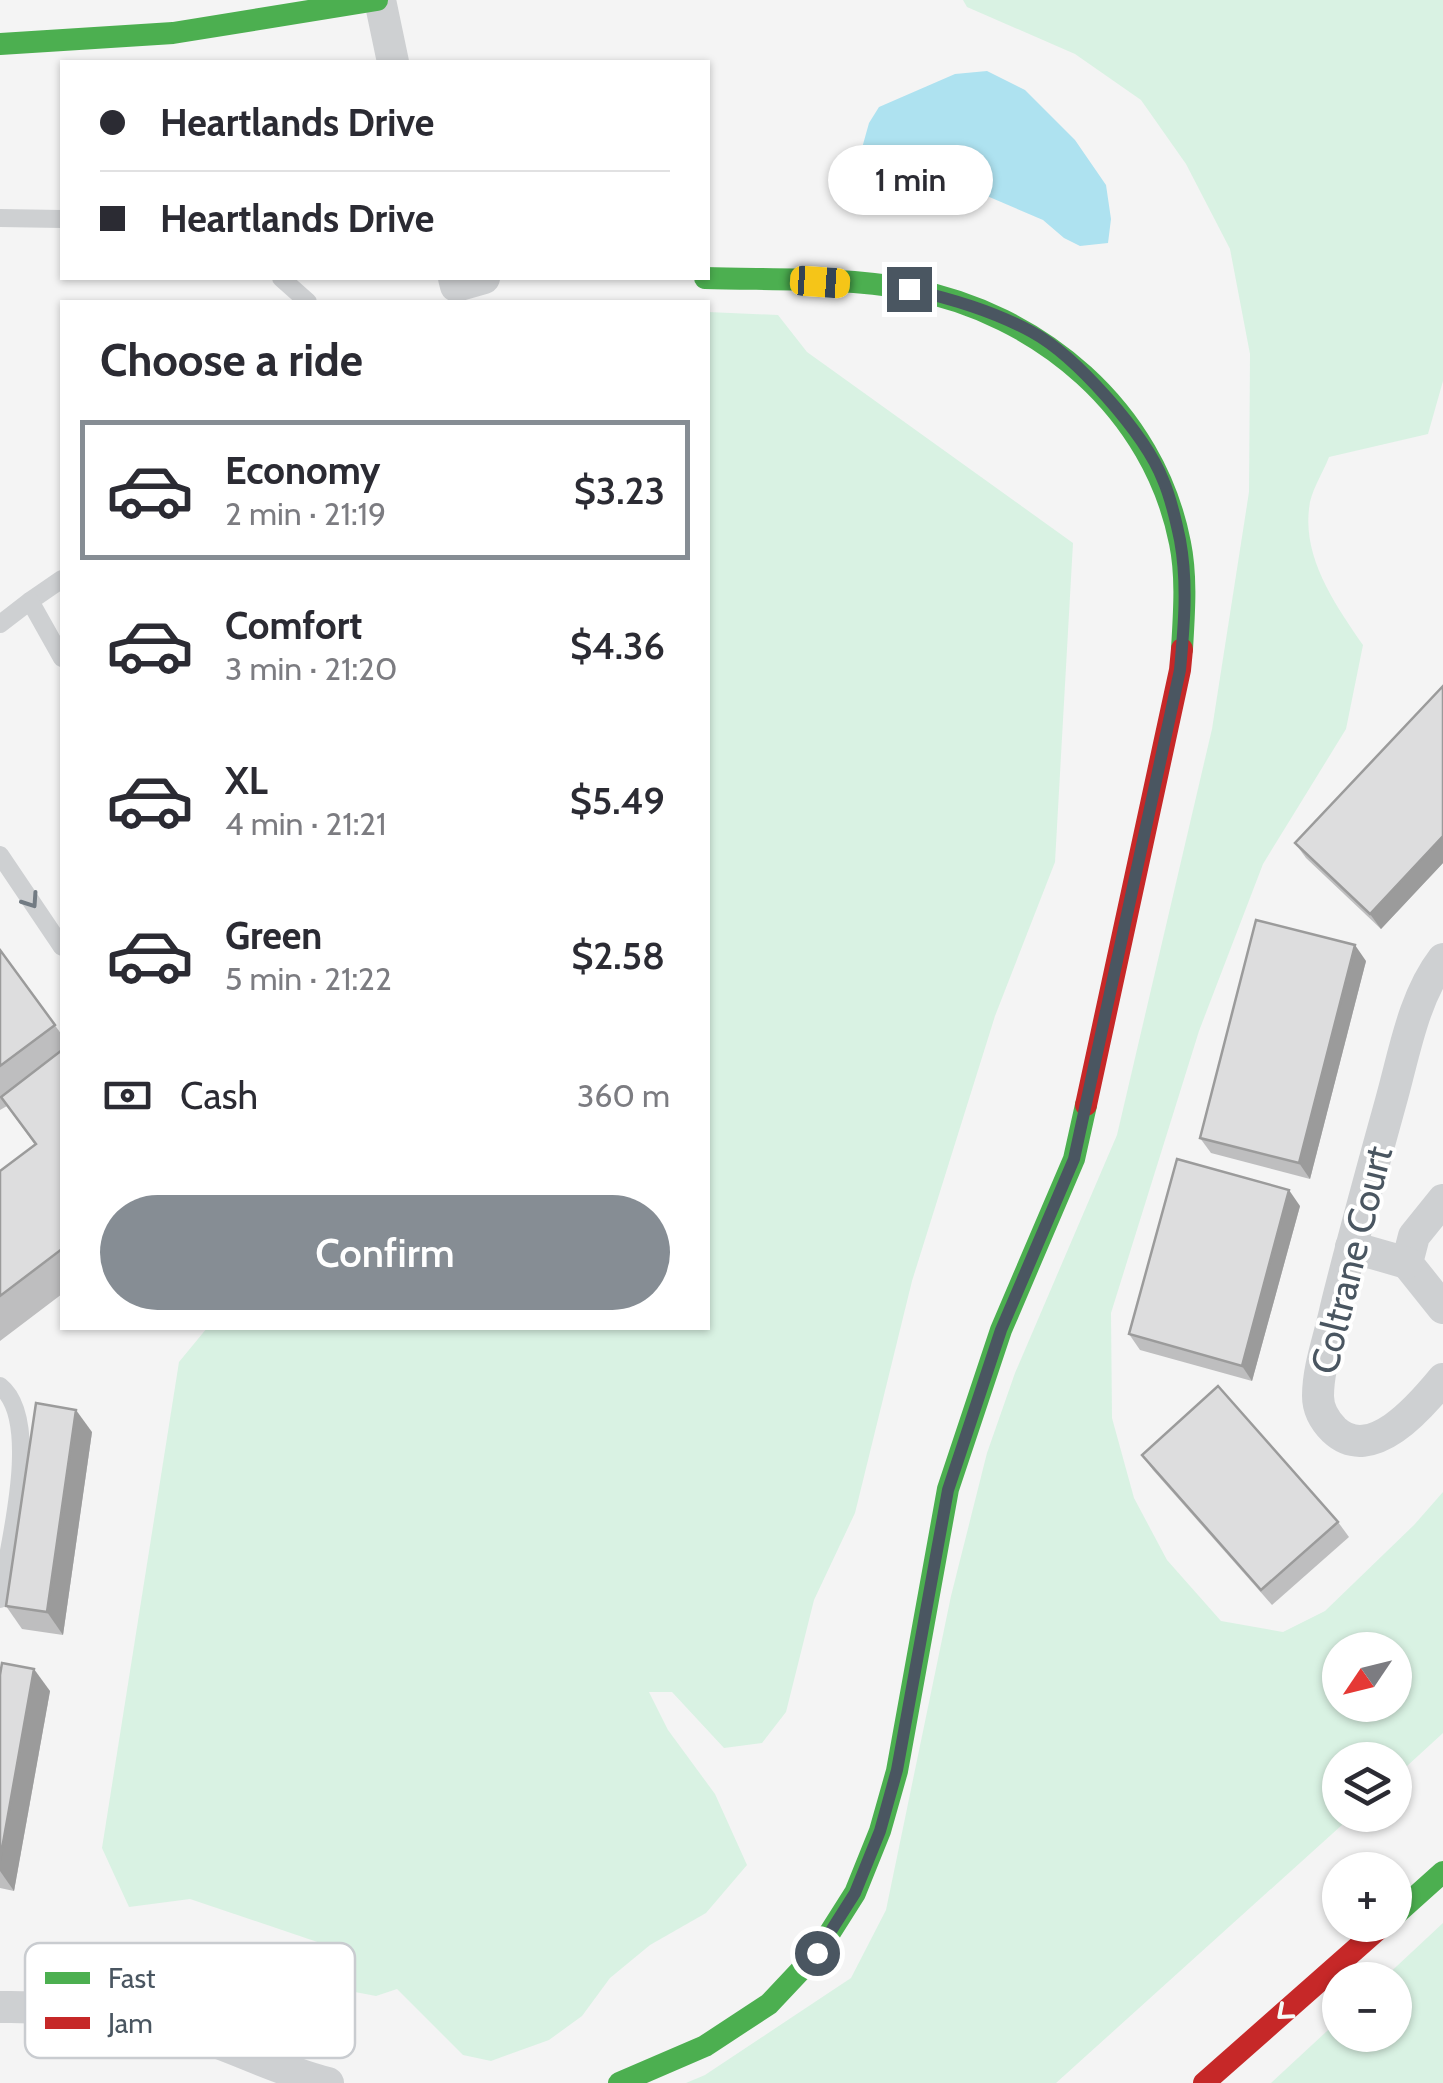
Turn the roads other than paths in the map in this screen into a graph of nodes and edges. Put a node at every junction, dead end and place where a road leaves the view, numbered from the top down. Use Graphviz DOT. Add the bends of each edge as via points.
graph roads {
  1 [pos="378,0"];
  2 [pos="0,44"];
  3 [pos="392,60"];
  4 [pos="0,218"];
  5 [pos="60,219"];
  6 [pos="710,278"];
  7 [pos="284,280"];
  8 [pos="306,300"];
  9 [pos="60,580"];
  10 [pos="30,601"];
  11 [pos="0,624"];
  12 [pos="60,654"];
  13 [pos="0,855"];
  14 [pos="60,943"];
  15 [pos="1443,959"];
  16 [pos="1443,1200"];
  17 [pos="1350,1246"];
  18 [pos="1407,1263"];
  19 [pos="1443,1308"];
  20 [pos="1443,1379"];
  21 [pos="0,1386"];
  22 [pos="0,1599"];
  23 [pos="1443,1872"];
  24 [pos="1412,1900"];
  25 [pos="1364,1942"];
  26 [pos="25,2006"];
  27 [pos="0,2007"];
  28 [pos="253,2058"];
  29 [pos="1208,2079"];
  30 [pos="328,2083"];
  31 [pos="619,2083"];
  1 -- 2 [label="main road" via="173,33"];
  1 -- 3 [label="street"];
  4 -- 5 [label="lane"];
  6 -- 31 [label="main road" via="909,289 965,302 1035,334 1089,376 1163,479 1180,540 1186,597 1180,670 1074,1159 1001,1330 948,1490 880,1831 855,1893 817,1953 769,2004 705,2046"];
  7 -- 8 [label="lane"];
  9 -- 10 [label="lane"];
  10 -- 11 [label="lane"];
  10 -- 12 [label="lane"];
  13 -- 14 [label="lane, one-way"];
  15 -- 17 [label="street, Coltrane Court" via="1412,1025"];
  16 -- 18 [label="street, Coltrane Court" via="1414,1236"];
  17 -- 18 [label="street"];
  17 -- 20 [label="street, Coltrane Court" via="1320,1376 1325,1422 1351,1440 1378,1438"];
  18 -- 19 [label="street, Coltrane Court"];
  21 -- 22 [label="lane" via="20,1414 24,1446"];
  23 -- 24 [label="main road"];
  25 -- 29 [label="main road, one-way"];
  26 -- 27 [label="street"];
  28 -- 30 [label="street"];
}
